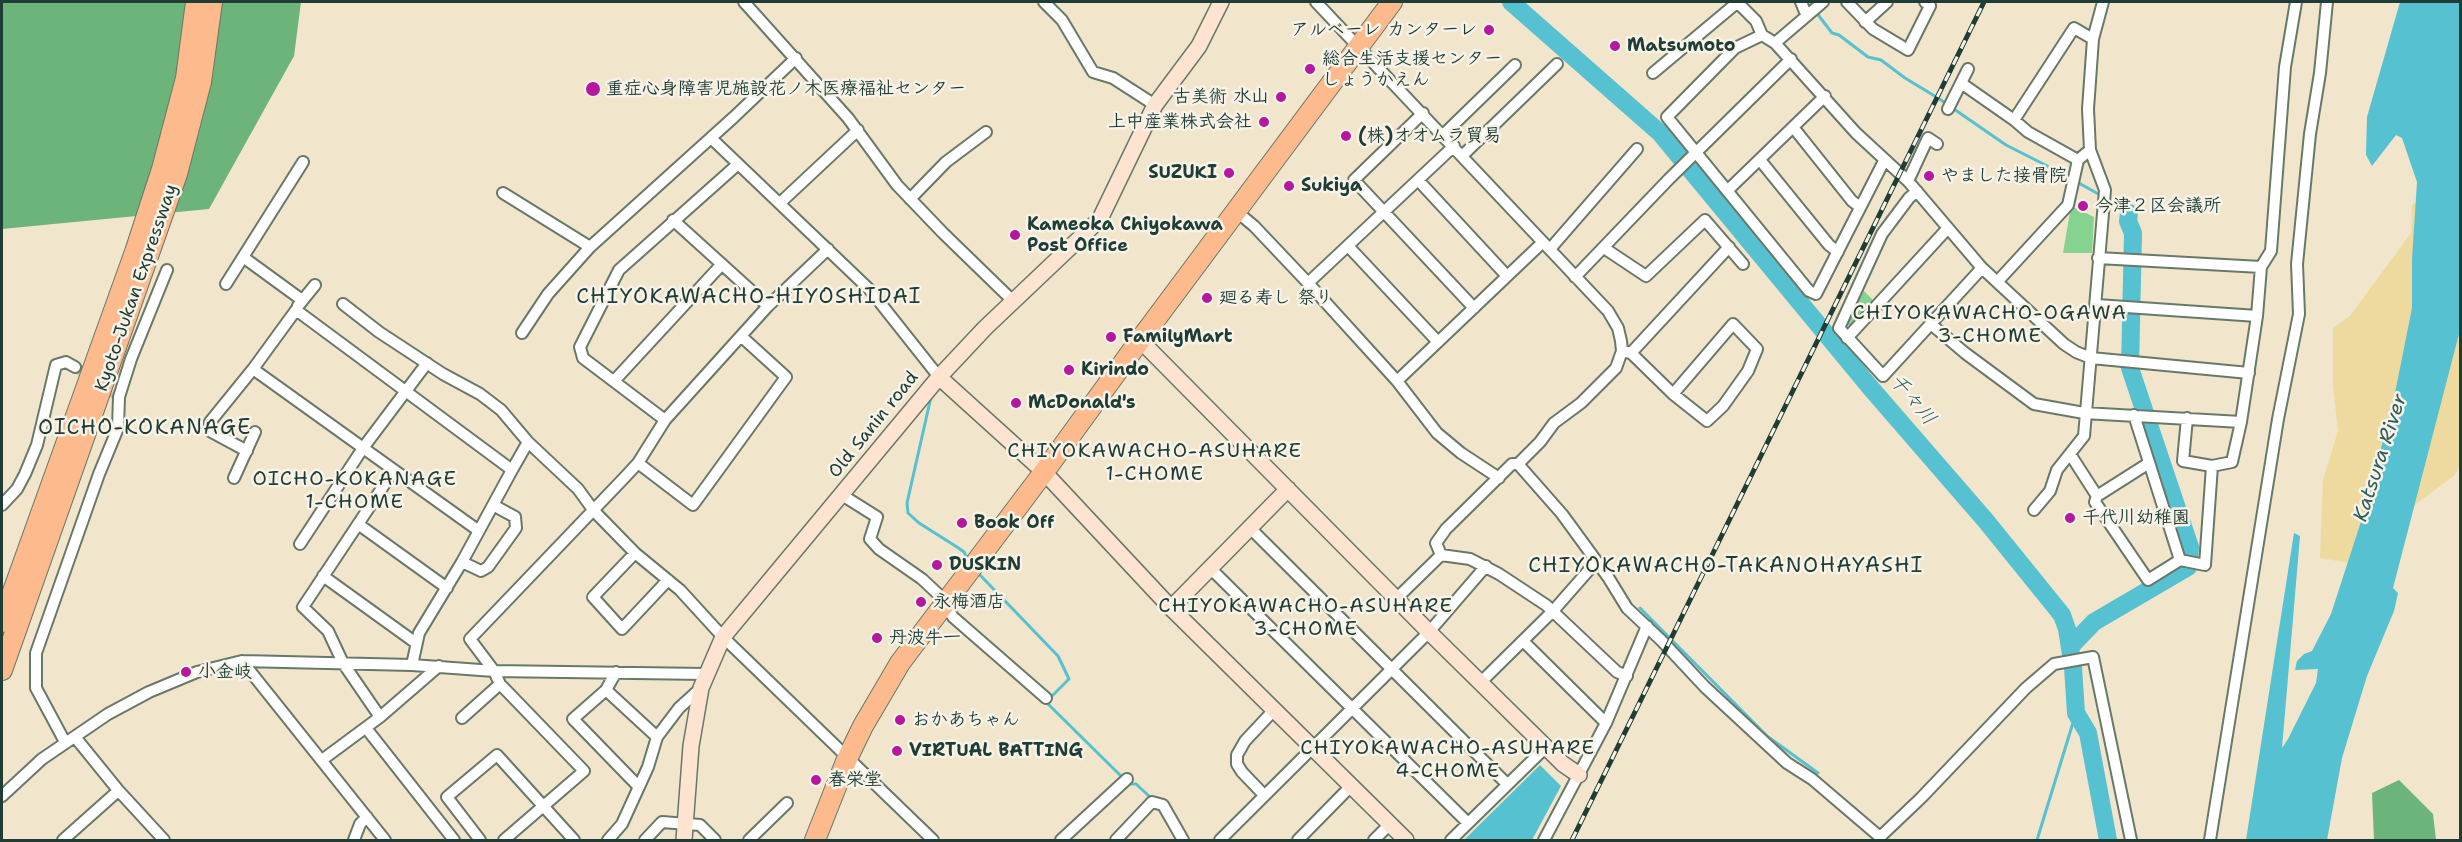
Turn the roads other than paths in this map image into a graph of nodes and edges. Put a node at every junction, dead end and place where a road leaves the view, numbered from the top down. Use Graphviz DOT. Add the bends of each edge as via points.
graph roads {
  1 [pos="196,2"];
  2 [pos="212,2"];
  3 [pos="744,2"];
  4 [pos="1044,2"];
  5 [pos="1221,2"];
  6 [pos="1316,2"];
  7 [pos="1392,2"];
  8 [pos="1800,2"];
  9 [pos="1823,2"];
  10 [pos="1847,2"];
  11 [pos="1887,2"];
  12 [pos="1925,2"];
  13 [pos="2103,2"];
  14 [pos="2296,2"];
  15 [pos="2327,2"];
  16 [pos="1740,3"];
  17 [pos="1806,14"];
  18 [pos="1865,22"];
  19 [pos="1762,35"];
  20 [pos="2093,39"];
  21 [pos="1775,43"];
  22 [pos="1359,46"];
  23 [pos="796,58"];
  24 [pos="1791,59"];
  25 [pos="1557,64"];
  26 [pos="1515,65"];
  27 [pos="1968,69"];
  28 [pos="1653,73"];
  29 [pos="1961,83"];
  30 [pos="1825,96"];
  31 [pos="1155,105"];
  32 [pos="1949,107"];
  33 [pos="1423,113"];
  34 [pos="2014,120"];
  35 [pos="1793,128"];
  36 [pos="858,130"];
  37 [pos="986,132"];
  38 [pos="1443,135"];
  39 [pos="711,138"];
  40 [pos="1937,144"];
  41 [pos="1454,146"];
  42 [pos="1637,149"];
  43 [pos="2090,150"];
  44 [pos="1463,155"];
  45 [pos="1694,155"];
  46 [pos="1760,160"];
  47 [pos="2078,160"];
  48 [pos="1884,161"];
  49 [pos="303,162"];
  50 [pos="738,165"];
  51 [pos="1418,180"];
  52 [pos="1908,181"];
  53 [pos="1727,191"];
  54 [pos="1917,191"];
  55 [pos="503,193"];
  56 [pos="910,199"];
  57 [pos="780,203"];
  58 [pos="1860,207"];
  59 [pos="1236,211"];
  60 [pos="1384,212"];
  61 [pos="673,220"];
  62 [pos="1948,228"];
  63 [pos="1546,245"];
  64 [pos="1348,246"];
  65 [pos="590,247"];
  66 [pos="1729,247"];
  67 [pos="1604,248"];
  68 [pos="828,249"];
  69 [pos="1838,252"];
  70 [pos="243,257"];
  71 [pos="2098,258"];
  72 [pos="722,264"];
  73 [pos="1743,264"];
  74 [pos="2261,267"];
  75 [pos="1982,268"];
  76 [pos="167,270"];
  77 [pos="1507,276"];
  78 [pos="1575,276"];
  79 [pos="1998,281"];
  80 [pos="1308,283"];
  81 [pos="226,284"];
  82 [pos="315,285"];
  83 [pos="1013,301"];
  84 [pos="343,304"];
  85 [pos="299,305"];
  86 [pos="2097,305"];
  87 [pos="768,306"];
  88 [pos="1474,308"];
  89 [pos="2257,316"];
  90 [pos="1932,325"];
  91 [pos="522,333"];
  92 [pos="742,337"];
  93 [pos="1847,338"];
  94 [pos="1140,339"];
  95 [pos="1438,342"];
  96 [pos="1626,352"];
  97 [pos="2091,358"];
  98 [pos="428,363"];
  99 [pos="75,366"];
  100 [pos="253,369"];
  101 [pos="2249,373"];
  102 [pos="939,377"];
  103 [pos="614,381"];
  104 [pos="1397,381"];
  105 [pos="405,391"];
  106 [pos="1673,394"];
  107 [pos="2085,413"];
  108 [pos="2134,415"];
  109 [pos="2187,417"];
  110 [pos="665,420"];
  111 [pos="2241,422"];
  112 [pos="255,432"];
  113 [pos="528,442"];
  114 [pos="363,448"];
  115 [pos="247,451"];
  116 [pos="2070,454"];
  117 [pos="638,463"];
  118 [pos="2149,463"];
  119 [pos="1518,464"];
  120 [pos="2212,466"];
  121 [pos="394,470"];
  122 [pos="512,470"];
  123 [pos="1044,472"];
  124 [pos="234,478"];
  125 [pos="1499,478"];
  126 [pos="1288,489"];
  127 [pos="842,495"];
  128 [pos="2097,496"];
  129 [pos="2,505"];
  130 [pos="493,506"];
  131 [pos="2034,510"];
  132 [pos="594,511"];
  133 [pos="358,524"];
  134 [pos="1250,528"];
  135 [pos="479,531"];
  136 [pos="300,544"];
  137 [pos="635,553"];
  138 [pos="1441,555"];
  139 [pos="2180,560"];
  140 [pos="462,562"];
  141 [pos="1596,562"];
  142 [pos="1486,566"];
  143 [pos="1210,568"];
  144 [pos="324,576"];
  145 [pos="668,580"];
  146 [pos="447,588"];
  147 [pos="1396,598"];
  148 [pos="945,605"];
  149 [pos="1171,608"];
  150 [pos="1553,611"];
  151 [pos="2,622"];
  152 [pos="1647,626"];
  153 [pos="1429,632"];
  154 [pos="723,637"];
  155 [pos="1523,641"];
  156 [pos="416,643"];
  157 [pos="242,661"];
  158 [pos="343,663"];
  159 [pos="412,665"];
  160 [pos="438,666"];
  161 [pos="2,670"];
  162 [pos="1391,670"];
  163 [pos="494,671"];
  164 [pos="616,672"];
  165 [pos="1627,676"];
  166 [pos="703,681"];
  167 [pos="1481,682"];
  168 [pos="500,684"];
  169 [pos="606,690"];
  170 [pos="1046,698"];
  171 [pos="1353,708"];
  172 [pos="1274,710"];
  173 [pos="380,717"];
  174 [pos="462,718"];
  175 [pos="1606,723"];
  176 [pos="366,728"];
  177 [pos="657,737"];
  178 [pos="70,740"];
  179 [pos="1546,747"];
  180 [pos="1313,748"];
  181 [pos="847,759"];
  182 [pos="322,760"];
  183 [pos="1579,775"];
  184 [pos="1127,779"];
  185 [pos="1507,784"];
  186 [pos="1351,786"];
  187 [pos="639,787"];
  188 [pos="118,790"];
  189 [pos="1264,795"];
  190 [pos="2,796"];
  191 [pos="787,803"];
  192 [pos="544,808"];
  193 [pos="367,817"];
  194 [pos="1468,823"];
  195 [pos="685,824"];
  196 [pos="1390,824"];
  197 [pos="511,839"];
  198 [pos="63,840"];
  199 [pos="164,840"];
  200 [pos="354,840"];
  201 [pos="385,840"];
  202 [pos="454,840"];
  203 [pos="480,840"];
  204 [pos="574,840"];
  205 [pos="608,840"];
  206 [pos="645,840"];
  207 [pos="684,840"];
  208 [pos="715,840"];
  209 [pos="749,840"];
  210 [pos="815,840"];
  211 [pos="933,840"];
  212 [pos="1061,840"];
  213 [pos="1116,840"];
  214 [pos="1183,840"];
  215 [pos="1220,840"];
  216 [pos="1298,840"];
  217 [pos="1374,840"];
  218 [pos="1406,840"];
  219 [pos="1451,840"];
  220 [pos="1544,840"];
  221 [pos="2131,840"];
  222 [pos="2210,840"];
  1 -- 151 [label="highway, Kyoto-Jukan Expressway" via="186,78 162,169"];
  2 -- 161 [label="highway, Kyoto-Jukan Expressway" via="201,82 177,174"];
  3 -- 23 [label="street"];
  4 -- 31 [label="street" via="1062,20 1093,72 1113,78"];
  5 -- 31 [label="street, Old Sanin road" via="1199,46"];
  6 -- 22 [label="street"];
  7 -- 22 [label="highway"];
  8 -- 17 [label="street"];
  9 -- 17 [label="street"];
  10 -- 18 [label="street"];
  11 -- 18 [label="street"];
  12 -- 18 [label="street" via="1930,6 1908,50"];
  13 -- 20 [label="street"];
  14 -- 74 [label="street" via="2285,67 2271,251"];
  15 -- 222 [label="street" via="2297,264 2299,314 2274,442"];
  16 -- 19 [label="street"];
  16 -- 28 [label="street"];
  17 -- 21 [label="street"];
  19 -- 21 [label="street"];
  19 -- 45 [label="street" via="1735,48 1667,117"];
  20 -- 34 [label="street" via="2074,28"];
  20 -- 43 [label="street" via="2088,110"];
  21 -- 24 [label="street"];
  22 -- 33 [label="street"];
  22 -- 59 [label="highway"];
  23 -- 36 [label="street"];
  23 -- 39 [label="street"];
  24 -- 30 [label="street"];
  24 -- 45 [label="street"];
  25 -- 44 [label="street"];
  26 -- 38 [label="street"];
  27 -- 29 [label="street"];
  29 -- 32 [label="street"];
  29 -- 34 [label="street"];
  30 -- 35 [label="street"];
  30 -- 48 [label="street"];
  31 -- 83 [label="street, Old Sanin road" via="1100,219"];
  33 -- 38 [label="street"];
  33 -- 60 [label="street" via="1354,180"];
  34 -- 47 [label="street"];
  35 -- 46 [label="street"];
  35 -- 58 [label="street"];
  36 -- 56 [label="street"];
  36 -- 57 [label="street"];
  37 -- 56 [label="street" via="946,162"];
  38 -- 41 [label="street"];
  39 -- 50 [label="street"];
  39 -- 65 [label="street"];
  40 -- 52 [label="street" via="1928,138"];
  41 -- 44 [label="street"];
  41 -- 51 [label="street"];
  42 -- 63 [label="street"];
  43 -- 47 [label="street"];
  43 -- 71 [label="street" via="2105,190"];
  44 -- 63 [label="street"];
  45 -- 53 [label="street"];
  45 -- 67 [label="street"];
  46 -- 53 [label="street"];
  46 -- 69 [label="street"];
  47 -- 79 [label="street" via="2068,204"];
  48 -- 52 [label="street"];
  48 -- 58 [label="street"];
  49 -- 70 [label="street"];
  50 -- 57 [label="street"];
  50 -- 61 [label="street"];
  51 -- 60 [label="street"];
  51 -- 77 [label="street"];
  52 -- 54 [label="street"];
  53 -- 69 [label="street" via="1809,291 1816,294"];
  54 -- 62 [label="street"];
  54 -- 93 [label="street" via="1882,234 1839,328"];
  55 -- 65 [label="street"];
  56 -- 83 [label="street"];
  57 -- 68 [label="street"];
  58 -- 69 [label="street"];
  59 -- 80 [label="street"];
  59 -- 94 [label="highway"];
  60 -- 64 [label="street"];
  60 -- 88 [label="street"];
  61 -- 72 [label="street"];
  61 -- 103 [label="street" via="619,270 580,347 583,358"];
  62 -- 75 [label="street"];
  62 -- 93 [label="street"];
  63 -- 77 [label="street"];
  63 -- 78 [label="street"];
  64 -- 80 [label="street"];
  64 -- 95 [label="street"];
  65 -- 91 [label="street" via="548,294"];
  66 -- 67 [label="street" via="1705,220 1646,276"];
  66 -- 73 [label="street"];
  66 -- 96 [label="street"];
  67 -- 78 [label="street"];
  68 -- 87 [label="street"];
  68 -- 102 [label="street" via="870,290"];
  70 -- 81 [label="street"];
  70 -- 85 [label="street"];
  71 -- 74 [label="street"];
  71 -- 86 [label="street"];
  72 -- 87 [label="street"];
  72 -- 103 [label="street"];
  74 -- 89 [label="street"];
  75 -- 79 [label="street"];
  75 -- 90 [label="street"];
  76 -- 178 [label="street" via="118,397 118,428 36,653 36,688"];
  77 -- 88 [label="street"];
  78 -- 96 [label="street" via="1608,311"];
  79 -- 97 [label="street" via="2064,344"];
  80 -- 104 [label="street"];
  82 -- 85 [label="street"];
  83 -- 102 [label="street, Old Sanin road"];
  84 -- 98 [label="street"];
  85 -- 100 [label="street"];
  85 -- 105 [label="street"];
  86 -- 89 [label="street"];
  86 -- 97 [label="street"];
  87 -- 92 [label="street"];
  88 -- 95 [label="street"];
  89 -- 101 [label="street"];
  90 -- 93 [label="street" via="1883,376"];
  90 -- 107 [label="street" via="2034,404"];
  92 -- 110 [label="street"];
  92 -- 117 [label="street" via="786,377 693,505"];
  94 -- 123 [label="highway"];
  94 -- 126 [label="street"];
  95 -- 104 [label="street"];
  96 -- 106 [label="street"];
  96 -- 119 [label="street" via="1616,368 1554,423"];
  97 -- 101 [label="street"];
  97 -- 107 [label="street"];
  98 -- 105 [label="street"];
  98 -- 113 [label="street" via="501,410"];
  99 -- 129 [label="street" via="66,362 56,365 37,445 17,489"];
  100 -- 114 [label="street"];
  100 -- 115 [label="street" via="210,422 210,431"];
  101 -- 111 [label="street"];
  102 -- 123 [label="street"];
  102 -- 127 [label="street, Old Sanin road"];
  103 -- 110 [label="street"];
  104 -- 125 [label="street" via="1437,433"];
  105 -- 114 [label="street"];
  105 -- 122 [label="street"];
  106 -- 106 [label="street" via="1707,421 1748,371 1757,349 1733,324"];
  107 -- 108 [label="street"];
  107 -- 116 [label="street" via="2084,436"];
  108 -- 109 [label="street"];
  108 -- 118 [label="street"];
  109 -- 111 [label="street"];
  109 -- 120 [label="street" via="2183,461"];
  110 -- 117 [label="street"];
  111 -- 120 [label="street" via="2232,462"];
  112 -- 115 [label="street"];
  113 -- 122 [label="street"];
  113 -- 132 [label="street" via="578,489"];
  114 -- 121 [label="street"];
  114 -- 136 [label="street"];
  115 -- 124 [label="street"];
  116 -- 128 [label="street"];
  116 -- 131 [label="street" via="2057,470 2050,491"];
  117 -- 132 [label="street"];
  118 -- 128 [label="street"];
  118 -- 139 [label="street"];
  119 -- 125 [label="street" via="1512,464"];
  119 -- 141 [label="street" via="1562,513"];
  120 -- 139 [label="street" via="2205,565"];
  121 -- 133 [label="street"];
  121 -- 135 [label="street"];
  122 -- 130 [label="street"];
  123 -- 148 [label="highway"];
  123 -- 149 [label="street"];
  125 -- 138 [label="street" via="1446,529 1436,543"];
  126 -- 134 [label="street"];
  126 -- 147 [label="street"];
  127 -- 148 [label="street" via="877,518 870,539 879,549 922,579"];
  127 -- 154 [label="street, Old Sanin road"];
  128 -- 139 [label="street" via="2096,502 2148,580"];
  130 -- 135 [label="street"];
  130 -- 140 [label="street" via="515,518 516,528 488,567 481,571"];
  132 -- 137 [label="street"];
  132 -- 163 [label="street" via="470,639"];
  133 -- 144 [label="street"];
  133 -- 146 [label="street"];
  134 -- 143 [label="street"];
  134 -- 162 [label="street"];
  135 -- 140 [label="street"];
  137 -- 145 [label="street"];
  137 -- 145 [label="street" via="593,597 622,629"];
  138 -- 142 [label="street" via="1470,559"];
  138 -- 147 [label="street"];
  140 -- 146 [label="street"];
  141 -- 150 [label="street"];
  141 -- 152 [label="street" via="1627,608"];
  142 -- 150 [label="street"];
  142 -- 153 [label="street"];
  143 -- 149 [label="street"];
  143 -- 171 [label="street"];
  144 -- 156 [label="street"];
  144 -- 158 [label="street" via="303,607 328,632"];
  145 -- 154 [label="street"];
  146 -- 156 [label="street"];
  147 -- 153 [label="street"];
  148 -- 170 [label="street" via="953,617"];
  148 -- 181 [label="highway" via="900,663"];
  149 -- 172 [label="street"];
  150 -- 155 [label="street"];
  150 -- 165 [label="street" via="1617,672"];
  152 -- 165 [label="street"];
  152 -- 221 [label="street" via="1787,764 1812,779 1880,837 2054,664 2093,657"];
  153 -- 162 [label="street"];
  153 -- 167 [label="street"];
  154 -- 166 [label="street, Old Sanin road"];
  154 -- 181 [label="street"];
  155 -- 167 [label="street"];
  155 -- 175 [label="street"];
  156 -- 159 [label="street"];
  157 -- 158 [label="street"];
  157 -- 178 [label="street" via="197,672 149,692"];
  157 -- 182 [label="street"];
  158 -- 159 [label="street"];
  158 -- 173 [label="street"];
  159 -- 160 [label="street"];
  160 -- 163 [label="street"];
  160 -- 173 [label="street"];
  162 -- 171 [label="street"];
  162 -- 185 [label="street"];
  163 -- 164 [label="street"];
  163 -- 168 [label="street"];
  164 -- 166 [label="street"];
  164 -- 169 [label="street"];
  165 -- 175 [label="street"];
  166 -- 177 [label="street"];
  166 -- 195 [label="street, Old Sanin road" via="691,746"];
  167 -- 179 [label="street"];
  168 -- 174 [label="street"];
  168 -- 192 [label="street" via="584,771"];
  169 -- 177 [label="street"];
  169 -- 187 [label="street" via="573,719"];
  171 -- 180 [label="street"];
  171 -- 194 [label="street"];
  172 -- 180 [label="street"];
  172 -- 189 [label="street" via="1237,755 1242,772"];
  173 -- 176 [label="street"];
  175 -- 183 [label="street"];
  176 -- 182 [label="street"];
  176 -- 202 [label="street"];
  177 -- 187 [label="street"];
  178 -- 188 [label="street"];
  178 -- 190 [label="street" via="42,759"];
  179 -- 183 [label="street"];
  179 -- 185 [label="street"];
  180 -- 186 [label="street"];
  180 -- 189 [label="street"];
  181 -- 210 [label="highway"];
  181 -- 211 [label="street"];
  182 -- 193 [label="street"];
  183 -- 220 [label="street"];
  184 -- 212 [label="street"];
  185 -- 194 [label="street"];
  186 -- 196 [label="street"];
  186 -- 216 [label="street"];
  187 -- 205 [label="street" via="622,824"];
  188 -- 198 [label="street"];
  188 -- 199 [label="street"];
  189 -- 215 [label="street"];
  191 -- 209 [label="street"];
  192 -- 197 [label="street"];
  192 -- 203 [label="street" via="497,755 447,797"];
  192 -- 204 [label="street"];
  193 -- 200 [label="street"];
  193 -- 201 [label="street"];
  194 -- 219 [label="street"];
  195 -- 206 [label="street" via="662,822"];
  195 -- 207 [label="street, Old Sanin road"];
  195 -- 208 [label="street" via="700,825"];
  196 -- 217 [label="street"];
  196 -- 218 [label="street"];
  213 -- 214 [label="street" via="1152,802 1163,805"];
}
